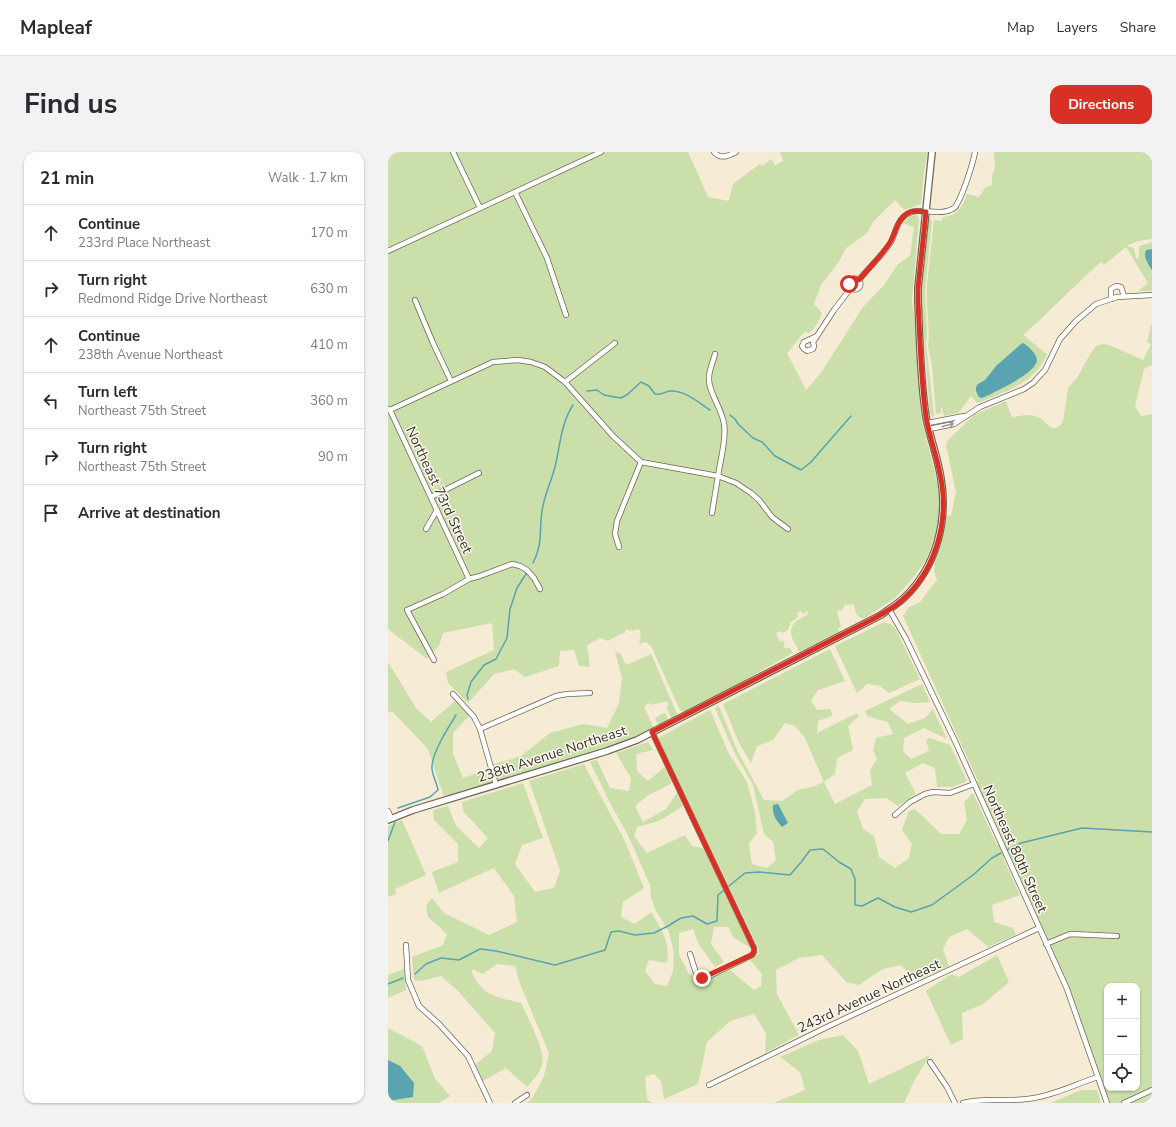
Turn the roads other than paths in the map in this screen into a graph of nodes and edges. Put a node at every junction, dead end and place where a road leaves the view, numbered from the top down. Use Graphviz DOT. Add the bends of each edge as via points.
graph roads {
  1 [pos="453,152"];
  2 [pos="601,152"];
  3 [pos="714,152"];
  4 [pos="736,152"];
  5 [pos="932,152"];
  6 [pos="975,152"];
  7 [pos="515,192"];
  8 [pos="480,208"];
  9 [pos="926,212"];
  10 [pos="388,251"];
  11 [pos="859,280"];
  12 [pos="851,288"];
  13 [pos="1152,295"];
  14 [pos="1124,296"];
  15 [pos="1111,299"];
  16 [pos="415,300"];
  17 [pos="566,315"];
  18 [pos="817,336"];
  19 [pos="616,344"];
  20 [pos="715,354"];
  21 [pos="451,381"];
  22 [pos="565,382"];
  23 [pos="389,409"];
  24 [pos="928,426"];
  25 [pos="641,462"];
  26 [pos="479,473"];
  27 [pos="718,476"];
  28 [pos="431,497"];
  29 [pos="437,510"];
  30 [pos="712,513"];
  31 [pos="426,529"];
  32 [pos="788,529"];
  33 [pos="619,547"];
  34 [pos="469,579"];
  35 [pos="540,589"];
  36 [pos="889,610"];
  37 [pos="434,660"];
  38 [pos="590,693"];
  39 [pos="453,694"];
  40 [pos="480,729"];
  41 [pos="652,732"];
  42 [pos="974,784"];
  43 [pos="496,785"];
  44 [pos="388,811"];
  45 [pos="895,815"];
  46 [pos="390,819"];
  47 [pos="1039,928"];
  48 [pos="1117,936"];
  49 [pos="1046,944"];
  50 [pos="406,946"];
  51 [pos="690,954"];
  52 [pos="930,1062"];
  53 [pos="1098,1076"];
  54 [pos="709,1085"];
  55 [pos="1152,1090"];
  56 [pos="527,1095"];
  57 [pos="490,1103"];
  58 [pos="515,1103"];
  59 [pos="955,1103"];
  60 [pos="963,1103"];
  61 [pos="1107,1103"];
  62 [pos="1124,1103"];
  1 -- 8 [label="street"];
  2 -- 7 [label="street"];
  3 -- 4 [label="street" via="721,157"];
  5 -- 9 [label="street, 238th Avenue Northeast"];
  6 -- 9 [label="street" via="957,205 950,211"];
  7 -- 8 [label="street"];
  7 -- 17 [label="street" via="547,258"];
  8 -- 10 [label="street"];
  9 -- 11 [label="street" via="912,211 902,218 889,244"];
  9 -- 24 [label="street, 238th Avenue Northeast" via="918,302"];
  11 -- 12 [label="street" via="859,288"];
  11 -- 12 [label="street" via="850,280"];
  12 -- 18 [label="street"];
  13 -- 14 [label="street"];
  14 -- 15 [label="street"];
  14 -- 15 [label="street" via="1121,287 1116,286 1111,289"];
  15 -- 24 [label="street" via="1096,304 1068,329 1060,339 1045,370 1033,383 980,408 954,424"];
  16 -- 21 [label="street"];
  19 -- 22 [label="street"];
  20 -- 27 [label="street" via="708,379 725,425"];
  21 -- 22 [label="street" via="493,362 511,360 531,362 545,367"];
  21 -- 23 [label="street"];
  22 -- 25 [label="street" via="613,436"];
  23 -- 28 [label="street, Northeast 73rd Street"];
  24 -- 36 [label="street, 238th Avenue Northeast" via="944,498 938,540 931,559 913,588 901,602"];
  25 -- 27 [label="street"];
  25 -- 33 [label="street" via="617,521 615,534"];
  26 -- 28 [label="street"];
  27 -- 30 [label="street"];
  27 -- 32 [label="street" via="736,483 751,493 772,517"];
  28 -- 29 [label="street, Northeast 73rd Street"];
  29 -- 31 [label="street"];
  29 -- 34 [label="street, Northeast 73rd Street"];
  34 -- 35 [label="street" via="516,564 532,575"];
  34 -- 37 [label="street" via="409,610"];
  36 -- 41 [label="street, 238th Avenue Northeast"];
  36 -- 42 [label="street, Northeast 80th Street" via="906,639"];
  38 -- 40 [label="street" via="556,696"];
  39 -- 40 [label="street" via="474,717"];
  40 -- 43 [label="street"];
  41 -- 43 [label="street, 238th Avenue Northeast" via="611,750"];
  41 -- 51 [label="street" via="754,948 752,955 702,978 697,976"];
  42 -- 45 [label="street" via="950,793 925,794 910,802"];
  42 -- 47 [label="street, Northeast 80th Street"];
  43 -- 46 [label="street, 238th Avenue Northeast"];
  44 -- 46 [label="street"];
  47 -- 49 [label="street, Northeast 80th Street"];
  47 -- 54 [label="street, 243rd Avenue Northeast"];
  48 -- 49 [label="street" via="1070,934"];
  49 -- 53 [label="street, Northeast 80th Street" via="1067,989"];
  50 -- 57 [label="street" via="408,980 419,1006 468,1056"];
  52 -- 59 [label="street"];
  53 -- 60 [label="street" via="1030,1099 984,1099"];
  53 -- 61 [label="street, Northeast 80th Street"];
  55 -- 62 [label="street"];
  56 -- 58 [label="street"];
}
